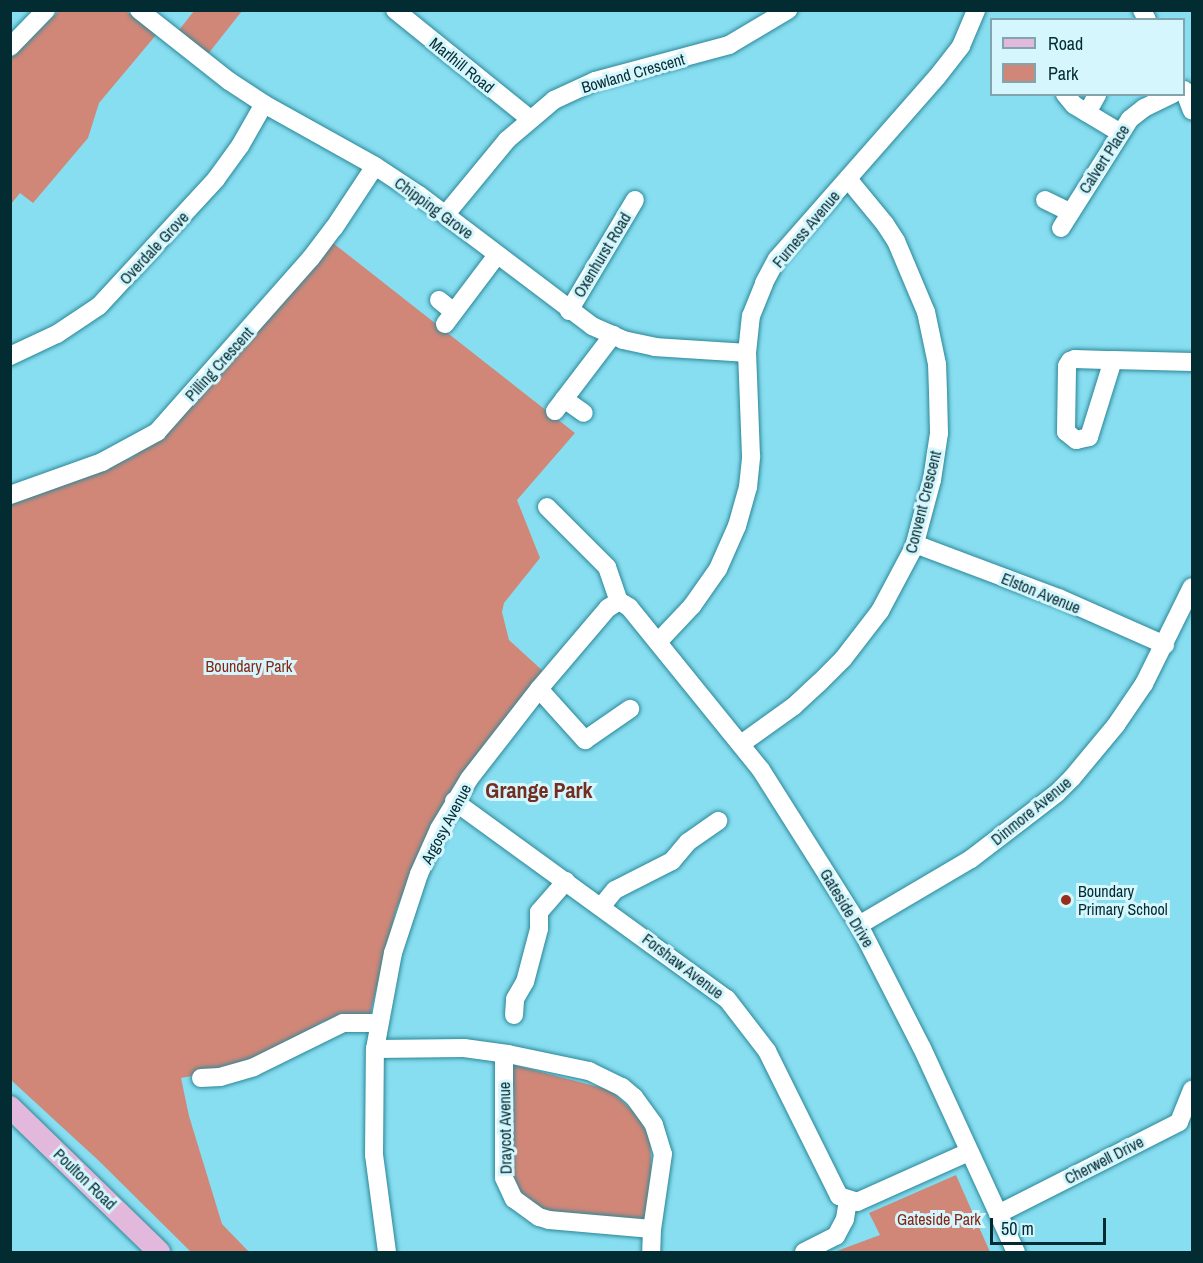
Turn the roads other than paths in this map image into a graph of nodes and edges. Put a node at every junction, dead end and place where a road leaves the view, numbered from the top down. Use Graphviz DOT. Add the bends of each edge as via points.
graph roads {
  1 [pos="46,10"];
  2 [pos="139,10"];
  3 [pos="395,10"];
  4 [pos="788,10"];
  5 [pos="976,10"];
  6 [pos="10,47"];
  7 [pos="1185,93"];
  8 [pos="1067,96"];
  9 [pos="1096,96"];
  10 [pos="1169,96"];
  11 [pos="264,104"];
  12 [pos="1192,111"];
  13 [pos="1087,113"];
  14 [pos="530,119"];
  15 [pos="1119,132"];
  16 [pos="375,166"];
  17 [pos="848,179"];
  18 [pos="635,200"];
  19 [pos="1045,200"];
  20 [pos="1070,212"];
  21 [pos="446,214"];
  22 [pos="1061,228"];
  23 [pos="497,255"];
  24 [pos="439,300"];
  25 [pos="569,311"];
  26 [pos="613,335"];
  27 [pos="747,352"];
  28 [pos="10,356"];
  29 [pos="1113,360"];
  30 [pos="1192,362"];
  31 [pos="584,412"];
  32 [pos="10,495"];
  33 [pos="547,507"];
  34 [pos="915,544"];
  35 [pos="1192,587"];
  36 [pos="619,601"];
  37 [pos="1188,610"];
  38 [pos="658,642"];
  39 [pos="1165,645"];
  40 [pos="539,689"];
  41 [pos="630,709"];
  42 [pos="741,744"];
  43 [pos="454,801"];
  44 [pos="718,821"];
  45 [pos="566,881"];
  46 [pos="601,907"];
  47 [pos="859,925"];
  48 [pos="511,1003"];
  49 [pos="378,1023"];
  50 [pos="375,1049"];
  51 [pos="504,1054"];
  52 [pos="201,1078"];
  53 [pos="1192,1090"];
  54 [pos="10,1107"];
  55 [pos="969,1152"];
  56 [pos="848,1201"];
  57 [pos="998,1214"];
  58 [pos="652,1229"];
  59 [pos="159,1252"];
  60 [pos="387,1252"];
  61 [pos="651,1252"];
  62 [pos="804,1252"];
  63 [pos="1016,1252"];
  1 -- 6 [label="street"];
  2 -- 11 [label="street, Chipping Grove"];
  3 -- 14 [label="street, Marlhill Road"];
  4 -- 14 [label="street, Bowland Crescent" via="729,45 575,89"];
  5 -- 17 [label="street, Furness Avenue" via="961,46"];
  7 -- 12 [label="street"];
  8 -- 13 [label="street"];
  9 -- 13 [label="street"];
  10 -- 15 [label="street, Calvert Place" via="1137,113"];
  11 -- 16 [label="street, Chipping Grove"];
  11 -- 28 [label="street, Overdale Grove" via="216,179 99,306 57,334"];
  13 -- 15 [label="street"];
  14 -- 21 [label="street, Bowland Crescent" via="507,140"];
  15 -- 20 [label="street, Calvert Place"];
  16 -- 21 [label="street, Chipping Grove"];
  16 -- 32 [label="street, Pilling Crescent" via="311,258 158,432 102,462"];
  17 -- 27 [label="street, Furness Avenue" via="777,259 751,316"];
  17 -- 34 [label="street, Convent Crescent" via="896,241 933,338 939,433 932,480"];
  18 -- 25 [label="street, Oxenhurst Road"];
  19 -- 20 [label="street, Calvert Place"];
  20 -- 22 [label="street, Calvert Place"];
  21 -- 23 [label="street, Chipping Grove"];
  23 -- 24 [label="street" via="450,318"];
  23 -- 25 [label="street, Chipping Grove"];
  25 -- 26 [label="street, Chipping Grove"];
  26 -- 27 [label="street, Chipping Grove" via="655,347"];
  26 -- 31 [label="street" via="559,405"];
  27 -- 38 [label="street, Furness Avenue" via="752,456 737,526 718,569 692,606"];
  29 -- 30 [label="street"];
  33 -- 36 [label="street" via="607,567"];
  34 -- 39 [label="street, Elston Avenue" via="1059,598"];
  34 -- 42 [label="street, Convent Crescent" via="880,611 843,659 794,706"];
  35 -- 37 [label="street, Dinmore Avenue"];
  36 -- 38 [label="street, Gateside Drive" via="629,607"];
  36 -- 40 [label="street, Argosy Avenue" via="608,608"];
  37 -- 39 [label="street, Dinmore Avenue"];
  38 -- 42 [label="street, Gateside Drive"];
  39 -- 47 [label="street, Dinmore Avenue" via="1116,725 1057,793 957,868"];
  40 -- 41 [label="street" via="585,740"];
  40 -- 43 [label="street, Argosy Avenue"];
  42 -- 47 [label="street, Gateside Drive"];
  43 -- 45 [label="street, Forshaw Avenue"];
  43 -- 49 [label="street, Argosy Avenue" via="419,874 393,953"];
  44 -- 46 [label="street" via="688,842 672,861 615,890"];
  45 -- 46 [label="street, Forshaw Avenue"];
  45 -- 48 [label="street" via="539,912 539,928 525,982"];
  46 -- 56 [label="street, Forshaw Avenue" via="714,988 739,1013 767,1051 834,1189"];
  47 -- 55 [label="street, Gateside Drive" via="922,1048"];
  49 -- 50 [label="street, Argosy Avenue"];
  49 -- 52 [label="street" via="343,1023 254,1067"];
  50 -- 51 [label="street" via="464,1048"];
  50 -- 60 [label="street, Argosy Avenue" via="374,1155"];
  51 -- 58 [label="street" via="589,1071 634,1097 654,1125 663,1154"];
  51 -- 58 [label="street, Draycot Avenue" via="504,1178 514,1199 549,1220"];
  53 -- 57 [label="street, Cherwell Drive" via="1179,1122"];
  54 -- 59 [label="main road, Poulton Road"];
  55 -- 56 [label="street" via="868,1198"];
  55 -- 57 [label="street, Gateside Drive"];
  56 -- 62 [label="street" via="836,1236"];
  57 -- 63 [label="street, Gateside Drive"];
  58 -- 61 [label="street"];
}
